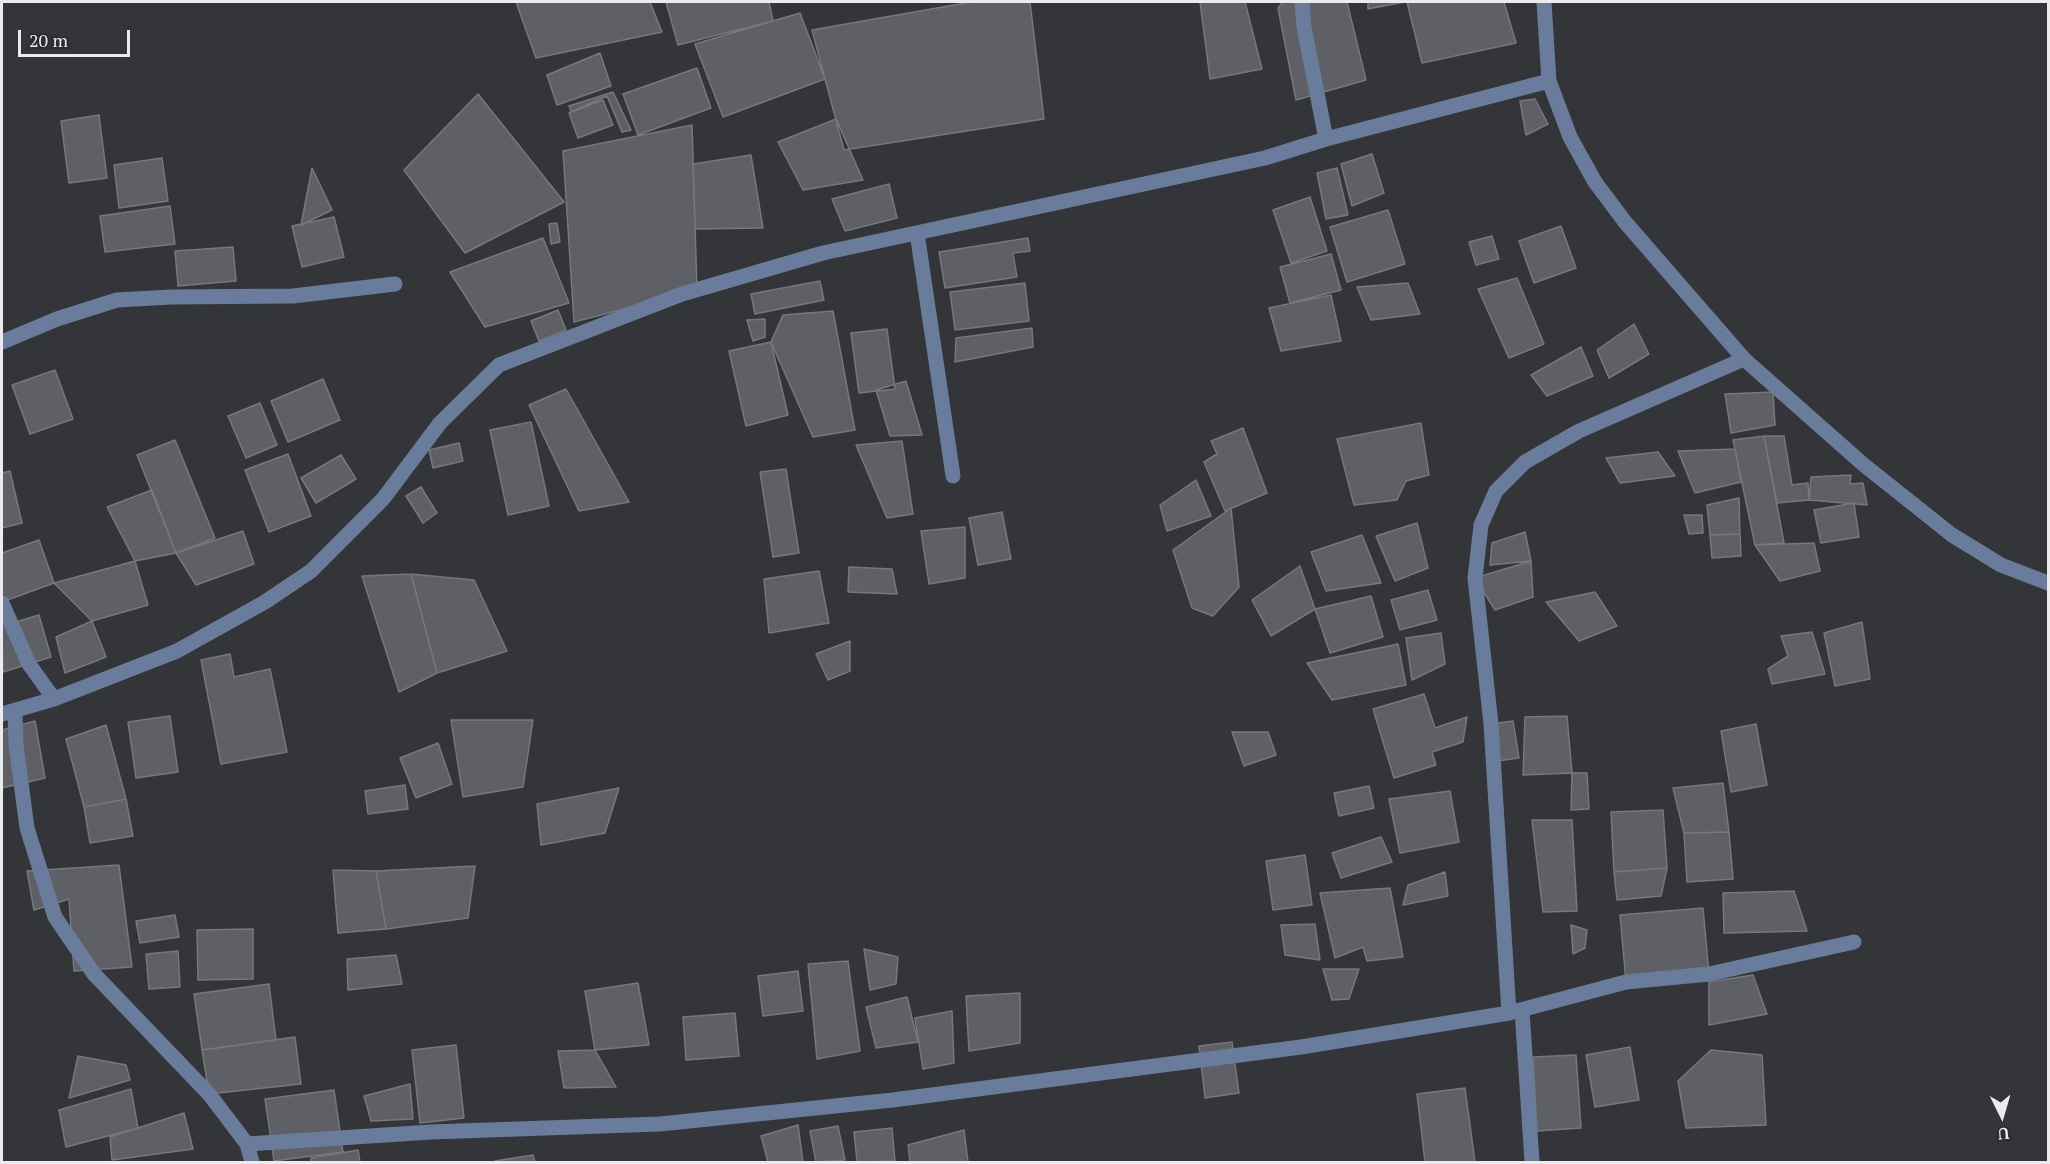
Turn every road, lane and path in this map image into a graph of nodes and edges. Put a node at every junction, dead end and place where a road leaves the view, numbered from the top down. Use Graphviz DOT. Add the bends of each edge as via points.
graph roads {
  1 [pos="1302,2"];
  2 [pos="1544,2"];
  3 [pos="1549,81"];
  4 [pos="1326,139"];
  5 [pos="916,233"];
  6 [pos="395,284"];
  7 [pos="2,342"];
  8 [pos="1744,359"];
  9 [pos="953,476"];
  10 [pos="2049,583"];
  11 [pos="2,603"];
  12 [pos="54,699"];
  13 [pos="8,713"];
  14 [pos="1854,942"];
  15 [pos="1516,1011"];
  16 [pos="247,1144"];
  17 [pos="252,1162"];
  18 [pos="1532,1162"];
  1 -- 4 [label="street"];
  2 -- 3 [label="street"];
  3 -- 4 [label="street"];
  3 -- 8 [label="street" via="1570,137 1594,182"];
  4 -- 5 [label="street" via="1265,158"];
  5 -- 9 [label="street"];
  5 -- 12 [label="street" via="823,253 682,294 499,365 440,423 383,499 312,572 177,651"];
  6 -- 7 [label="street" via="293,296 117,300"];
  8 -- 10 [label="street" via="1864,465 1952,535 2001,565"];
  8 -- 15 [label="street" via="1579,431 1525,462 1496,491 1481,525 1474,578"];
  11 -- 12 [label="street" via="29,664"];
  12 -- 13 [label="street"];
  13 -- 16 [label="street" via="27,828 55,917 94,974 176,1057"];
  14 -- 15 [label="street" via="1709,974 1626,982"];
  15 -- 16 [label="street" via="1290,1048 893,1100 660,1124 431,1132"];
  15 -- 18 [label="street"];
  16 -- 17 [label="street"];
}
